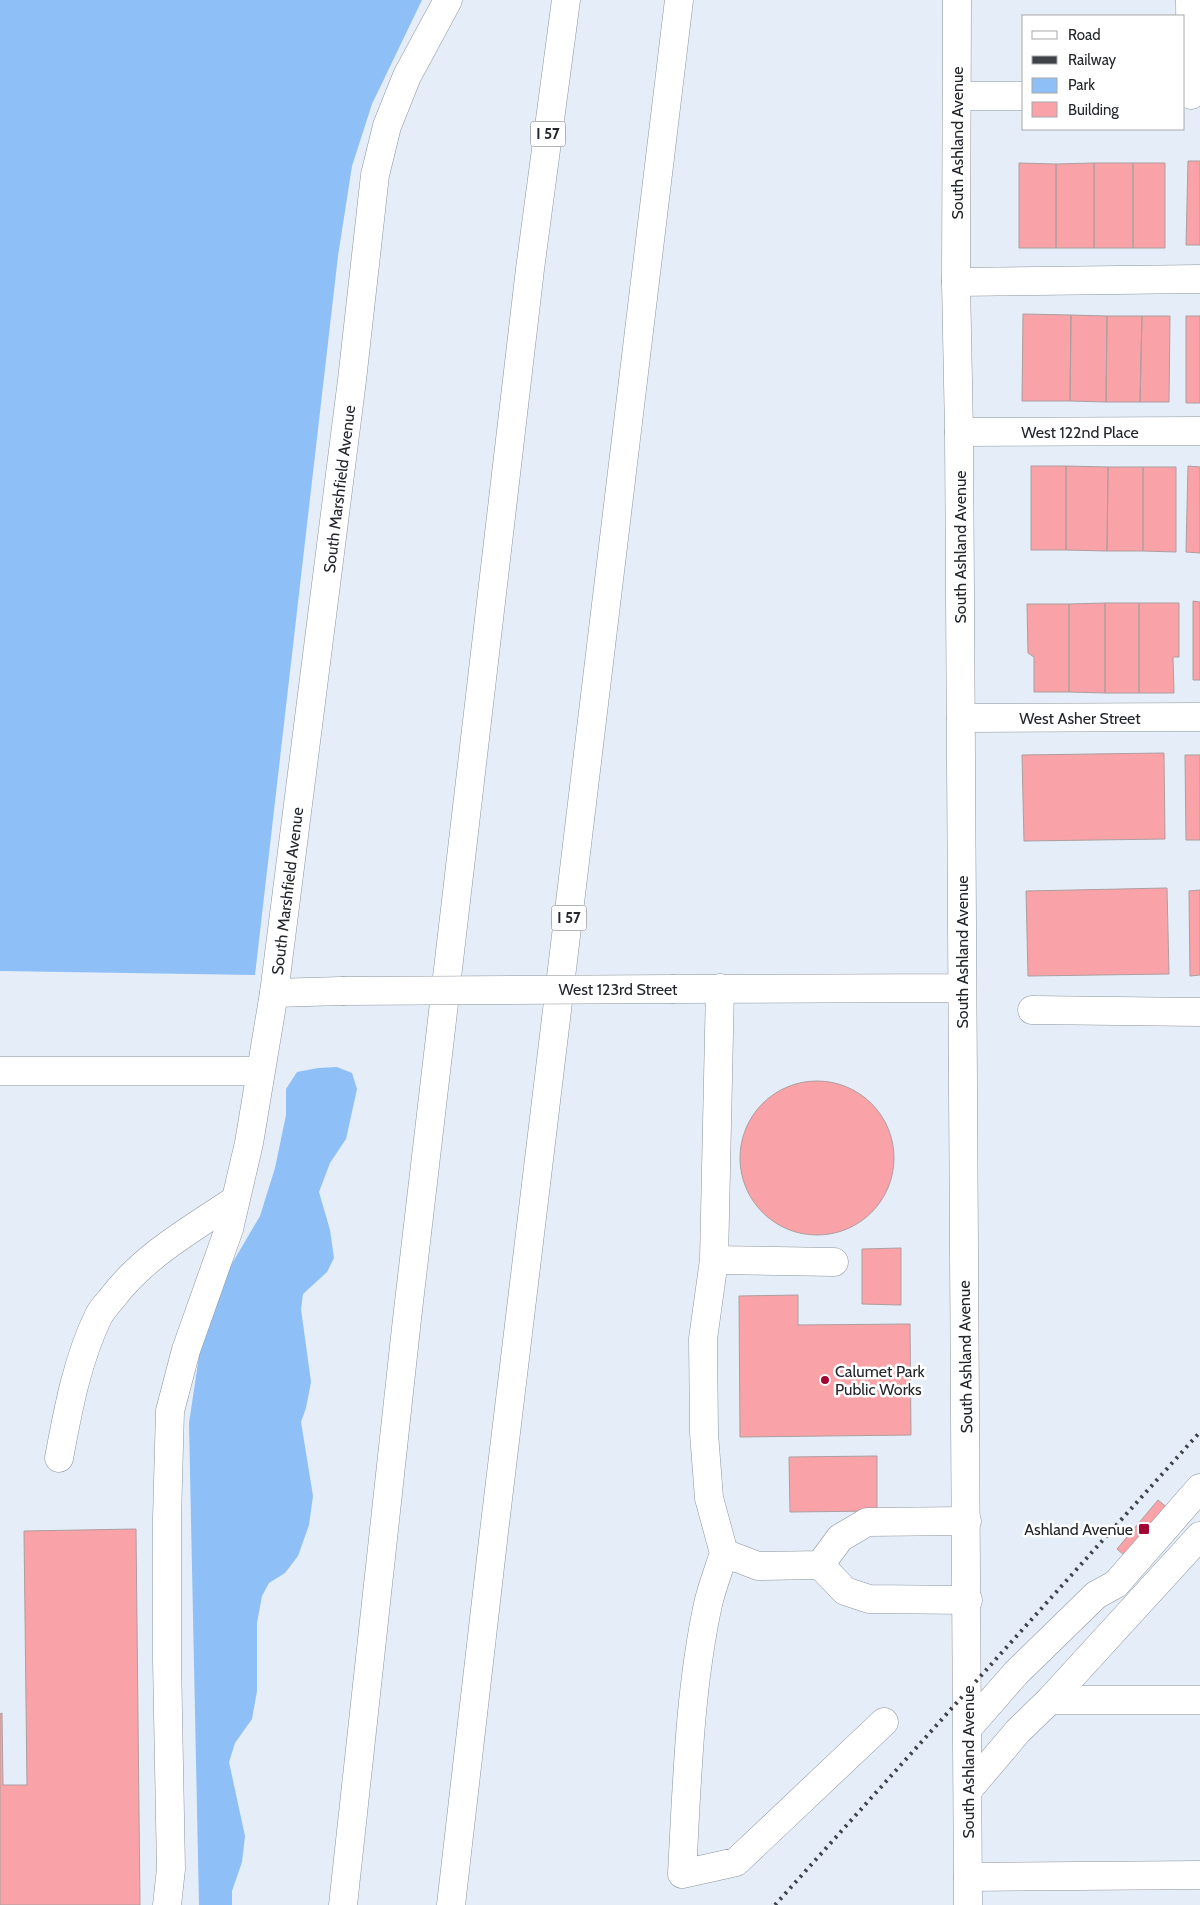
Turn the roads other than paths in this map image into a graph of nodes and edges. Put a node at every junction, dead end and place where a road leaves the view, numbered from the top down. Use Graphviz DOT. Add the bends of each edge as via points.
graph roads {
  1 [pos="448,0"];
  2 [pos="546,0"];
  3 [pos="566,0"];
  4 [pos="679,0"];
  5 [pos="957,0"];
  6 [pos="1190,0"];
  7 [pos="1191,95"];
  8 [pos="958,96"];
  9 [pos="1022,96"];
  10 [pos="530,269"];
  11 [pos="1200,279"];
  12 [pos="956,282"];
  13 [pos="1200,431"];
  14 [pos="959,432"];
  15 [pos="1200,717"];
  16 [pos="961,718"];
  17 [pos="720,988"];
  18 [pos="962,988"];
  19 [pos="274,992"];
  20 [pos="1032,1010"];
  21 [pos="1200,1012"];
  22 [pos="261,1070"];
  23 [pos="0,1071"];
  24 [pos="236,1200"];
  25 [pos="714,1260"];
  26 [pos="834,1262"];
  27 [pos="59,1458"];
  28 [pos="1200,1488"];
  29 [pos="967,1521"];
  30 [pos="1200,1536"];
  31 [pos="724,1553"];
  32 [pos="820,1565"];
  33 [pos="968,1600"];
  34 [pos="1050,1700"];
  35 [pos="1200,1700"];
  36 [pos="884,1722"];
  37 [pos="968,1728"];
  38 [pos="968,1790"];
  39 [pos="459,1836"];
  40 [pos="1200,1875"];
  41 [pos="968,1876"];
  42 [pos="168,1905"];
  43 [pos="343,1905"];
  44 [pos="451,1905"];
  45 [pos="458,1905"];
  46 [pos="968,1905"];
  1 -- 19 [label="main road, South Marshfield Avenue" via="407,76 387,126 375,175"];
  2 -- 10 [label="main road"];
  3 -- 10 [label="main road, I 57"];
  4 -- 39 [label="main road, I 57"];
  5 -- 8 [label="main road, South Ashland Avenue"];
  6 -- 7 [label="main road"];
  8 -- 9 [label="main road"];
  8 -- 12 [label="main road, South Ashland Avenue"];
  10 -- 43 [label="main road, I 57" via="407,1319"];
  11 -- 12 [label="main road"];
  12 -- 14 [label="main road, South Ashland Avenue"];
  13 -- 14 [label="main road, West 122nd Place"];
  14 -- 16 [label="main road, South Ashland Avenue"];
  15 -- 16 [label="main road, West Asher Street"];
  16 -- 18 [label="main road, South Ashland Avenue"];
  17 -- 18 [label="main road, West 123rd Street"];
  17 -- 19 [label="main road, West 123rd Street, bridge"];
  17 -- 25 [label="main road"];
  18 -- 29 [label="main road, South Ashland Avenue"];
  19 -- 22 [label="main road, South Marshfield Avenue"];
  20 -- 21 [label="main road"];
  22 -- 23 [label="main road"];
  22 -- 24 [label="main road, South Marshfield Avenue"];
  24 -- 27 [label="main road" via="169,1243 119,1289 100,1314 72,1390"];
  24 -- 42 [label="main road, South Marshfield Avenue" via="229,1230 186,1350 170,1411 167,1660 171,1869"];
  25 -- 26 [label="main road"];
  25 -- 31 [label="main road" via="703,1339 704,1433 709,1498"];
  28 -- 37 [label="main road" via="1116,1584 1096,1595 1016,1673"];
  29 -- 32 [label="main road" via="867,1522 840,1538"];
  29 -- 33 [label="main road, South Ashland Avenue"];
  30 -- 34 [label="main road"];
  31 -- 32 [label="main road" via="758,1566"];
  31 -- 36 [label="main road" via="708,1602 698,1660 689,1738 682,1874 736,1862"];
  32 -- 33 [label="main road" via="844,1591 869,1599"];
  33 -- 37 [label="main road, South Ashland Avenue"];
  34 -- 35 [label="main road"];
  34 -- 38 [label="main road" via="1018,1731"];
  37 -- 38 [label="main road, South Ashland Avenue"];
  38 -- 41 [label="main road, South Ashland Avenue"];
  39 -- 44 [label="main road, I 57"];
  39 -- 45 [label="main road"];
  40 -- 41 [label="main road"];
  41 -- 46 [label="main road, South Ashland Avenue"];
}
